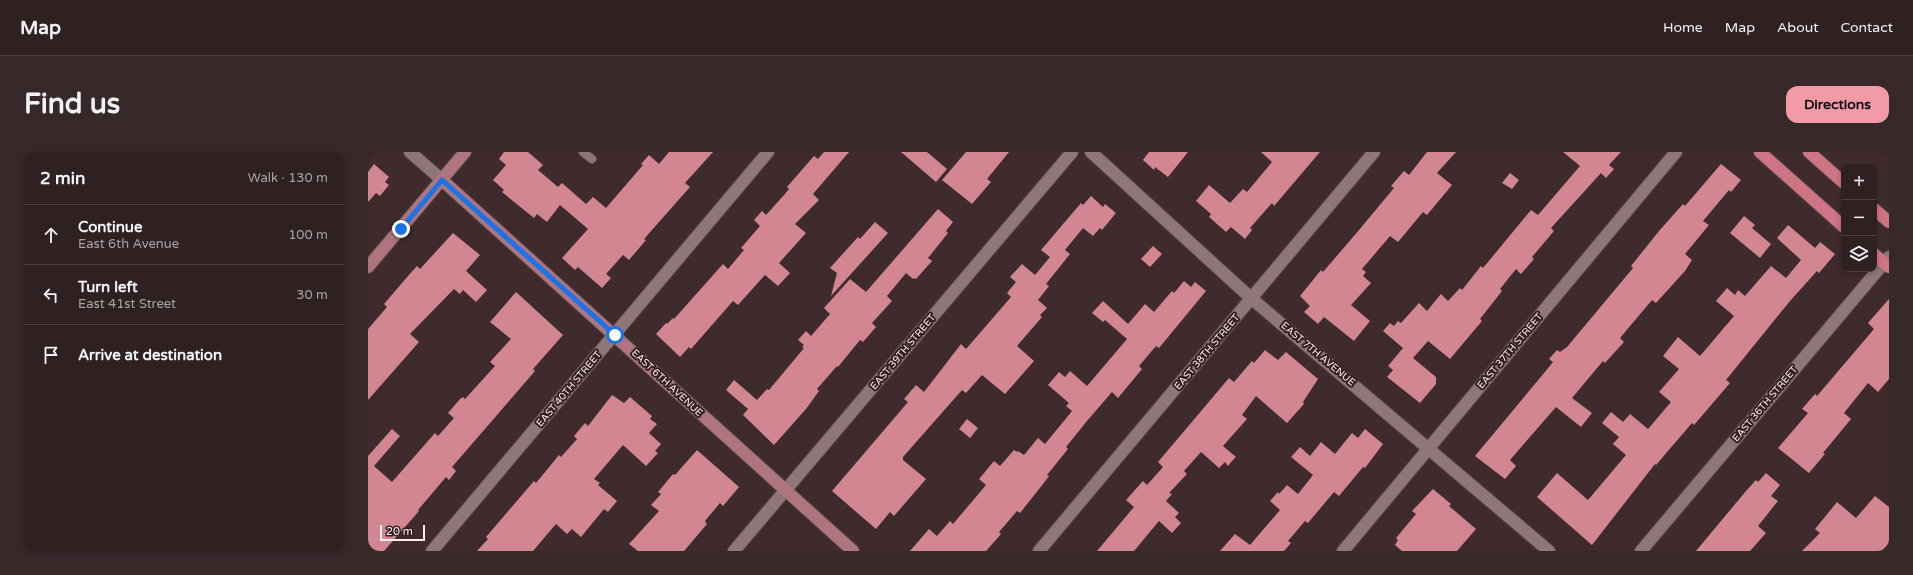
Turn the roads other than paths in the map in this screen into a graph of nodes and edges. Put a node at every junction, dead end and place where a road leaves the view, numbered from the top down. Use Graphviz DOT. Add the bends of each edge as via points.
graph roads {
  1 [pos="410,152"];
  2 [pos="465,152"];
  3 [pos="583,152"];
  4 [pos="768,152"];
  5 [pos="1072,152"];
  6 [pos="1091,152"];
  7 [pos="1374,152"];
  8 [pos="1676,152"];
  9 [pos="1760,152"];
  10 [pos="1809,152"];
  11 [pos="592,159"];
  12 [pos="442,180"];
  13 [pos="1841,180"];
  14 [pos="1877,212"];
  15 [pos="1889,222"];
  16 [pos="1841,224"];
  17 [pos="1877,256"];
  18 [pos="1887,262"];
  19 [pos="368,267"];
  20 [pos="1252,299"];
  21 [pos="615,335"];
  22 [pos="1429,447"];
  23 [pos="784,491"];
  24 [pos="432,551"];
  25 [pos="734,551"];
  26 [pos="853,551"];
  27 [pos="1040,551"];
  28 [pos="1343,551"];
  29 [pos="1549,551"];
  30 [pos="1641,551"];
  1 -- 12 [label="street, EAST 6TH AVENUE"];
  2 -- 12 [label="street"];
  3 -- 11 [label="lane"];
  4 -- 21 [label="street, EAST 40TH STREET"];
  5 -- 23 [label="street, EAST 39TH STREET"];
  6 -- 20 [label="street, EAST 7TH AVENUE"];
  7 -- 20 [label="street, EAST 38TH STREET"];
  8 -- 22 [label="street, EAST 37TH STREET"];
  9 -- 16 [label="main road"];
  10 -- 13 [label="main road"];
  12 -- 19 [label="street"];
  12 -- 21 [label="street, EAST 6TH AVENUE"];
  14 -- 15 [label="main road"];
  17 -- 18 [label="main road"];
  18 -- 30 [label="street, EAST 36TH STREET"];
  20 -- 22 [label="street, EAST 7TH AVENUE"];
  20 -- 27 [label="street, EAST 38TH STREET"];
  21 -- 23 [label="street, EAST 6TH AVENUE"];
  21 -- 24 [label="street, EAST 40TH STREET"];
  22 -- 28 [label="street, EAST 37TH STREET"];
  22 -- 29 [label="street, EAST 7TH AVENUE"];
  23 -- 25 [label="street, EAST 39TH STREET"];
  23 -- 26 [label="street, EAST 6TH AVENUE"];
}
